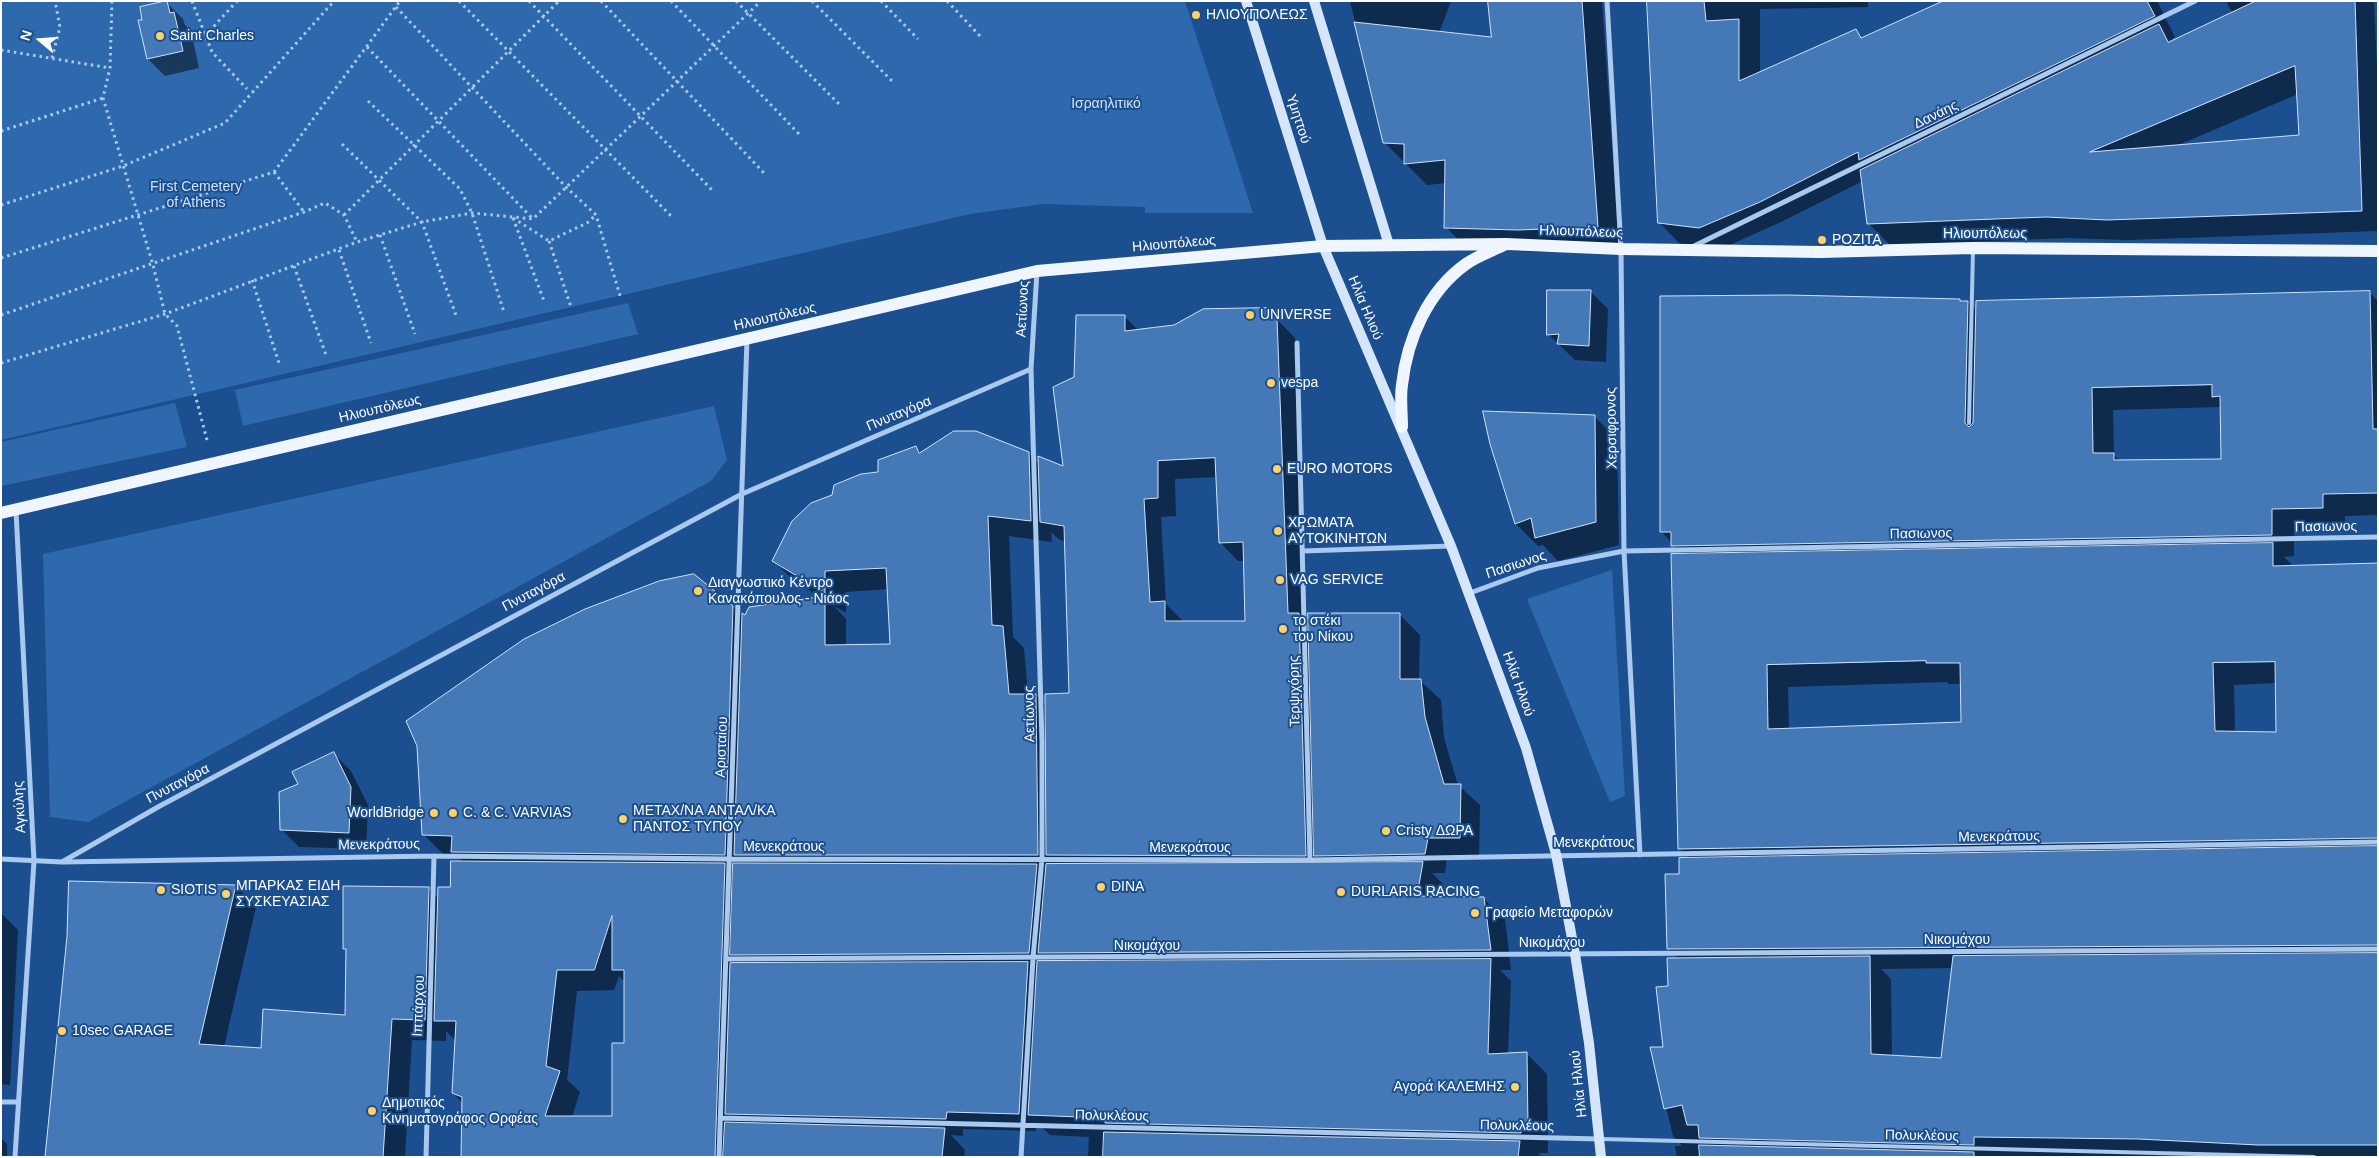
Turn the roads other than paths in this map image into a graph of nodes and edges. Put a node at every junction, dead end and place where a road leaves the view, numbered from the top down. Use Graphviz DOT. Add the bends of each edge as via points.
graph roads {
  1 [pos="1246,1"];
  2 [pos="1314,1"];
  3 [pos="1607,1"];
  4 [pos="2195,1"];
  5 [pos="1506,244"];
  6 [pos="1389,245"];
  7 [pos="1323,246"];
  8 [pos="1621,248"];
  9 [pos="1973,248"];
  10 [pos="1687,249"];
  11 [pos="2378,251"];
  12 [pos="1037,271"];
  13 [pos="747,339"];
  14 [pos="1297,343"];
  15 [pos="1031,369"];
  16 [pos="1969,424"];
  17 [pos="1402,427"];
  18 [pos="742,494"];
  19 [pos="16,510"];
  20 [pos="1,513"];
  21 [pos="2378,537"];
  22 [pos="1452,546"];
  23 [pos="1303,551"];
  24 [pos="1624,551"];
  25 [pos="1470,593"];
  26 [pos="2378,842"];
  27 [pos="1556,854"];
  28 [pos="1640,855"];
  29 [pos="434,856"];
  30 [pos="1042,858"];
  31 [pos="1,859"];
  32 [pos="730,859"];
  33 [pos="1310,860"];
  34 [pos="34,861"];
  35 [pos="62,862"];
  36 [pos="2378,949"];
  37 [pos="1575,954"];
  38 [pos="1033,958"];
  39 [pos="726,959"];
  40 [pos="1,1102"];
  41 [pos="18,1102"];
  42 [pos="720,1118"];
  43 [pos="1023,1124"];
  44 [pos="1599,1139"];
  45 [pos="15,1157"];
  46 [pos="426,1157"];
  47 [pos="719,1157"];
  48 [pos="1021,1157"];
  49 [pos="1601,1157"];
  50 [pos="2314,1157"];
  1 -- 7 [label="main road, Υμηττού"];
  2 -- 6 [label="main road"];
  3 -- 8 [label="street, Χερσιφρονος"];
  4 -- 10 [label="street, Δανάης"];
  5 -- 6 [label="main road, Ηλιουπόλεως"];
  5 -- 8 [label="main road, Ηλιουπόλεως"];
  5 -- 17 [label="main road" via="1466,264 1437,290 1423,314 1407,354 1401,386"];
  6 -- 7 [label="main road, Ηλιουπόλεως"];
  7 -- 12 [label="main road, Ηλιουπόλεως"];
  7 -- 17 [label="main road, Ηλία Ηλιού"];
  8 -- 10 [label="main road, Ηλιουπόλεως"];
  8 -- 24 [label="street, Χερσιφρονος"];
  9 -- 10 [label="main road, Ηλιουπόλεως" via="1821,252"];
  9 -- 11 [label="main road, Ηλιουπόλεως"];
  9 -- 16 [label="lane"];
  12 -- 13 [label="main road, Ηλιουπόλεως"];
  12 -- 15 [label="street, Αετίωνος"];
  13 -- 18 [label="street, Αρισταίου"];
  13 -- 19 [label="main road, Ηλιουπόλεως"];
  14 -- 23 [label="street, Τερψιχόρης"];
  15 -- 18 [label="street, Πνυταγόρα"];
  15 -- 30 [label="street, Αετίωνος" via="1042,742"];
  17 -- 22 [label="main road, Ηλία Ηλιού"];
  18 -- 32 [label="street, Αρισταίου"];
  18 -- 35 [label="street, Πνυταγόρα" via="167,802"];
  19 -- 20 [label="main road, Ηλιουπόλεως"];
  19 -- 34 [label="street, Αγκύλης"];
  21 -- 24 [label="street, Πασιωνος"];
  22 -- 23 [label="street"];
  22 -- 25 [label="main road, Ηλία Ηλιού"];
  23 -- 33 [label="street, Τερψιχόρης"];
  24 -- 25 [label="street, Πασιωνος" via="1538,568"];
  24 -- 28 [label="street, Χερσιφρονος"];
  25 -- 27 [label="main road, Ηλία Ηλιού" via="1516,717"];
  26 -- 28 [label="street, Μενεκράτους"];
  27 -- 28 [label="street, Μενεκράτους"];
  27 -- 33 [label="street, Μενεκράτους"];
  27 -- 37 [label="main road, Ηλία Ηλιού"];
  29 -- 32 [label="street, Μενεκράτους"];
  29 -- 35 [label="street, Μενεκράτους"];
  29 -- 46 [label="street, Ιππάρχου"];
  30 -- 32 [label="street, Μενεκράτους"];
  30 -- 33 [label="street, Μενεκράτους"];
  30 -- 38 [label="street, Αετίωνος"];
  31 -- 34 [label="street, Μενεκράτους"];
  32 -- 39 [label="street, Αρισταίου"];
  34 -- 35 [label="street, Μενεκράτους"];
  34 -- 41 [label="street, Αγκύλης"];
  36 -- 37 [label="street, Νικομάχου"];
  37 -- 38 [label="street, Νικομάχου"];
  37 -- 44 [label="main road, Ηλία Ηλιού"];
  38 -- 39 [label="street, Νικομάχου"];
  38 -- 43 [label="street, Αετίωνος"];
  39 -- 42 [label="street, Αρισταίου"];
  40 -- 41 [label="street"];
  41 -- 45 [label="street, Αγκύλης"];
  42 -- 43 [label="street, Πολυκλέους"];
  42 -- 47 [label="street, Αρισταίου"];
  43 -- 44 [label="street, Πολυκλέους"];
  43 -- 48 [label="street, Αετίωνος"];
  44 -- 49 [label="main road, Ηλία Ηλιού"];
  44 -- 50 [label="lane, Πολυκλέους"];
}
